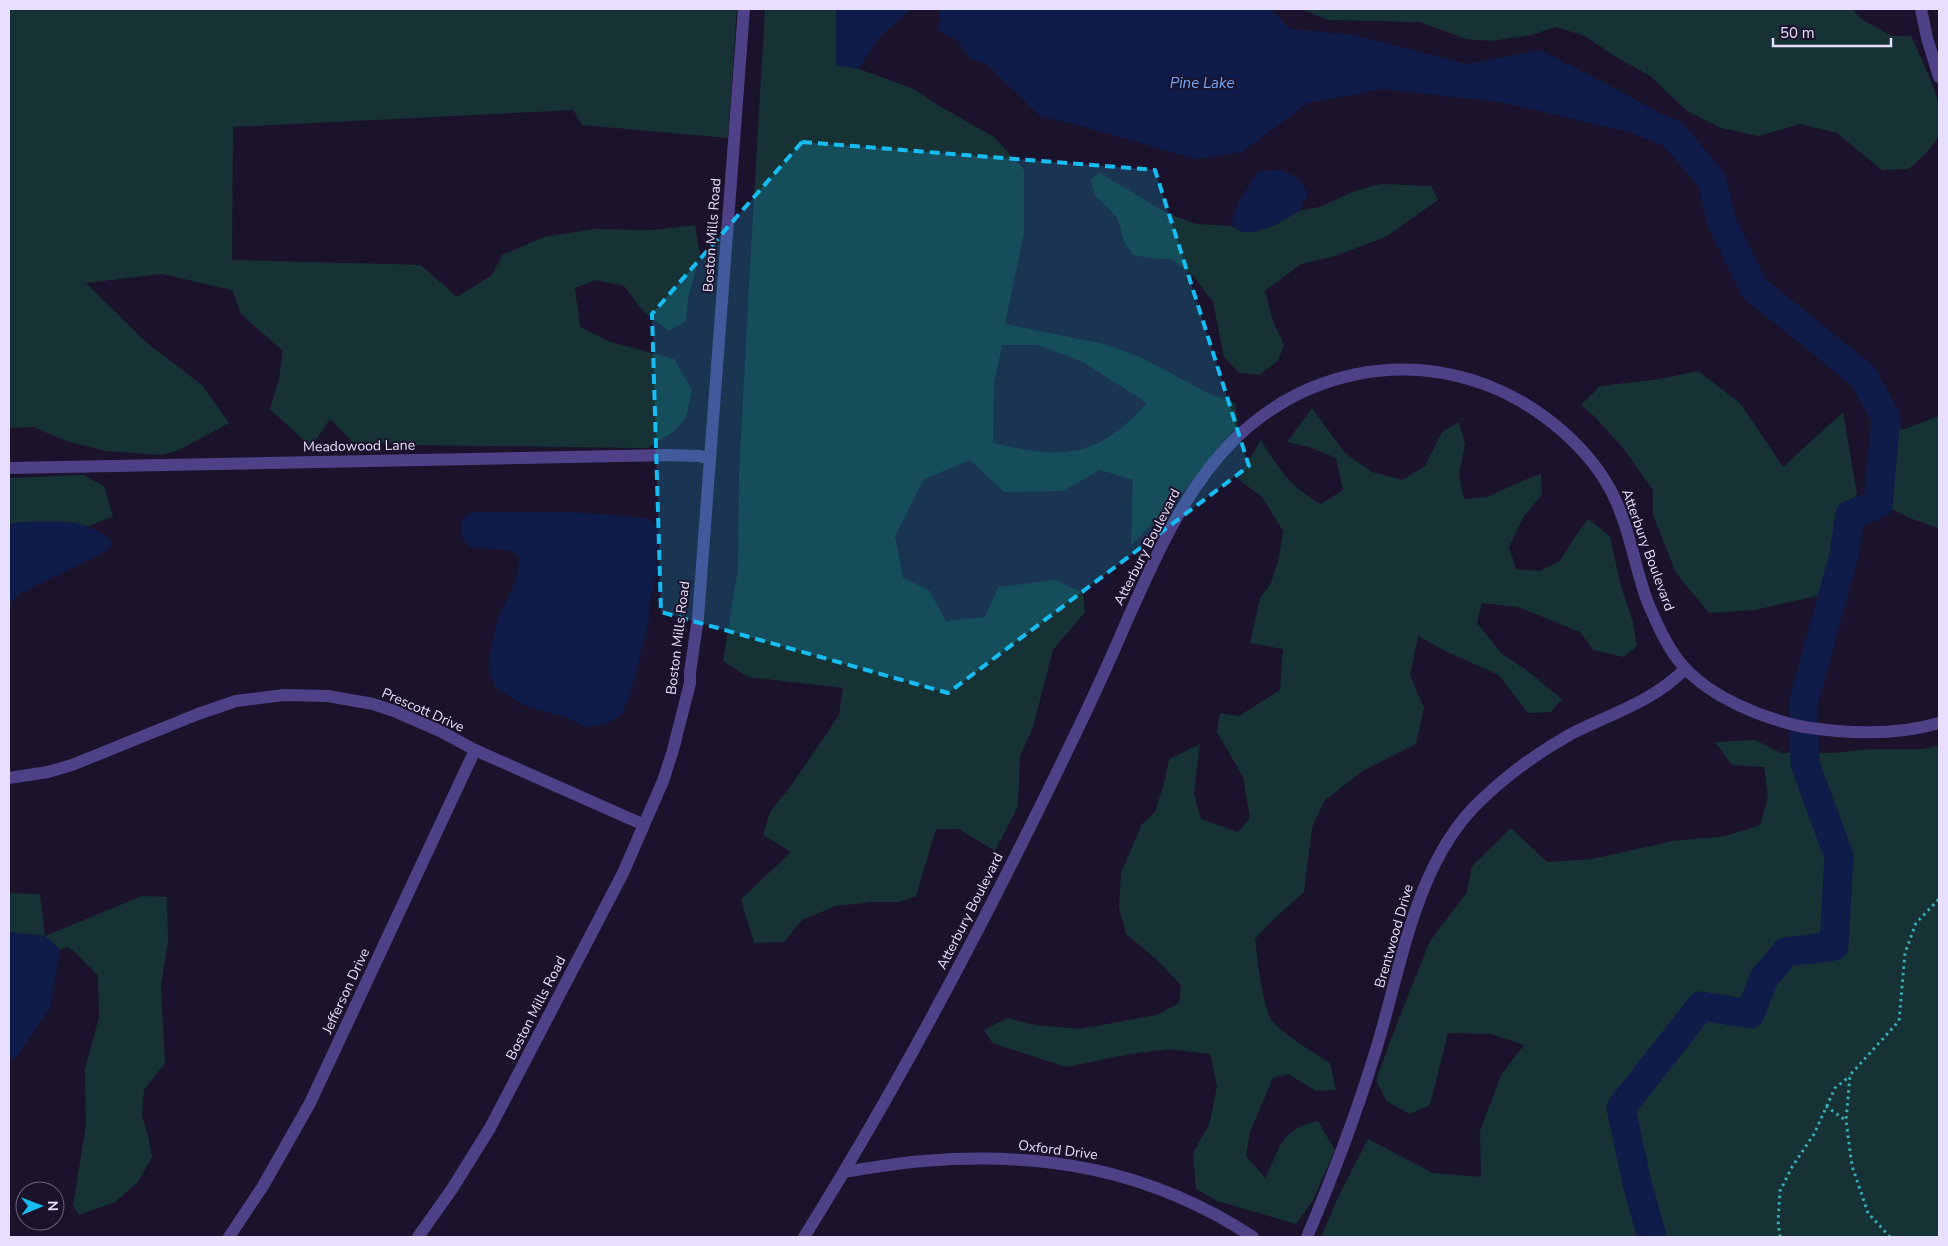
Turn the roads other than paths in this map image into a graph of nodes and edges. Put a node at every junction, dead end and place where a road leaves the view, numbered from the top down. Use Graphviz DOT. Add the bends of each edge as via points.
graph roads {
  1 [pos="744,9"];
  2 [pos="1920,9"];
  3 [pos="1939,77"];
  4 [pos="710,459"];
  5 [pos="9,468"];
  6 [pos="1686,669"];
  7 [pos="1939,722"];
  8 [pos="475,750"];
  9 [pos="9,778"];
  10 [pos="642,824"];
  11 [pos="844,1172"];
  12 [pos="229,1237"];
  13 [pos="418,1237"];
  14 [pos="804,1237"];
  15 [pos="1253,1237"];
  16 [pos="1307,1237"];
  1 -- 4 [label="street, Boston Mills Road"];
  2 -- 3 [label="street"];
  4 -- 5 [label="street, Meadowood Lane" via="669,455"];
  4 -- 10 [label="street, Boston Mills Road" via="690,683 663,781"];
  6 -- 7 [label="street, Atterbury Boulevard" via="1719,694 1748,710 1795,725 1822,730 1894,732"];
  6 -- 11 [label="street, Atterbury Boulevard" via="1674,654 1648,603 1625,523 1613,495 1597,469 1552,422 1486,385 1462,376 1429,370 1364,372 1326,382 1290,398 1237,437 1191,492 1152,564 1074,738 992,903"];
  6 -- 16 [label="street, Brentwood Drive" via="1655,694 1572,734 1508,774 1452,835 1426,881 1414,914 1374,1057 1343,1150"];
  8 -- 9 [label="street, Prescott Drive" via="442,732 373,704 328,696 262,696 220,705 72,766"];
  8 -- 10 [label="street, Prescott Drive"];
  8 -- 12 [label="street, Jefferson Drive" via="310,1103 263,1186"];
  10 -- 13 [label="street, Boston Mills Road" via="622,873 508,1094 452,1189"];
  11 -- 14 [label="street, Atterbury Boulevard"];
  11 -- 15 [label="street, Oxford Drive" via="923,1161 980,1159 1018,1159 1086,1167 1142,1181 1216,1214"];
}
